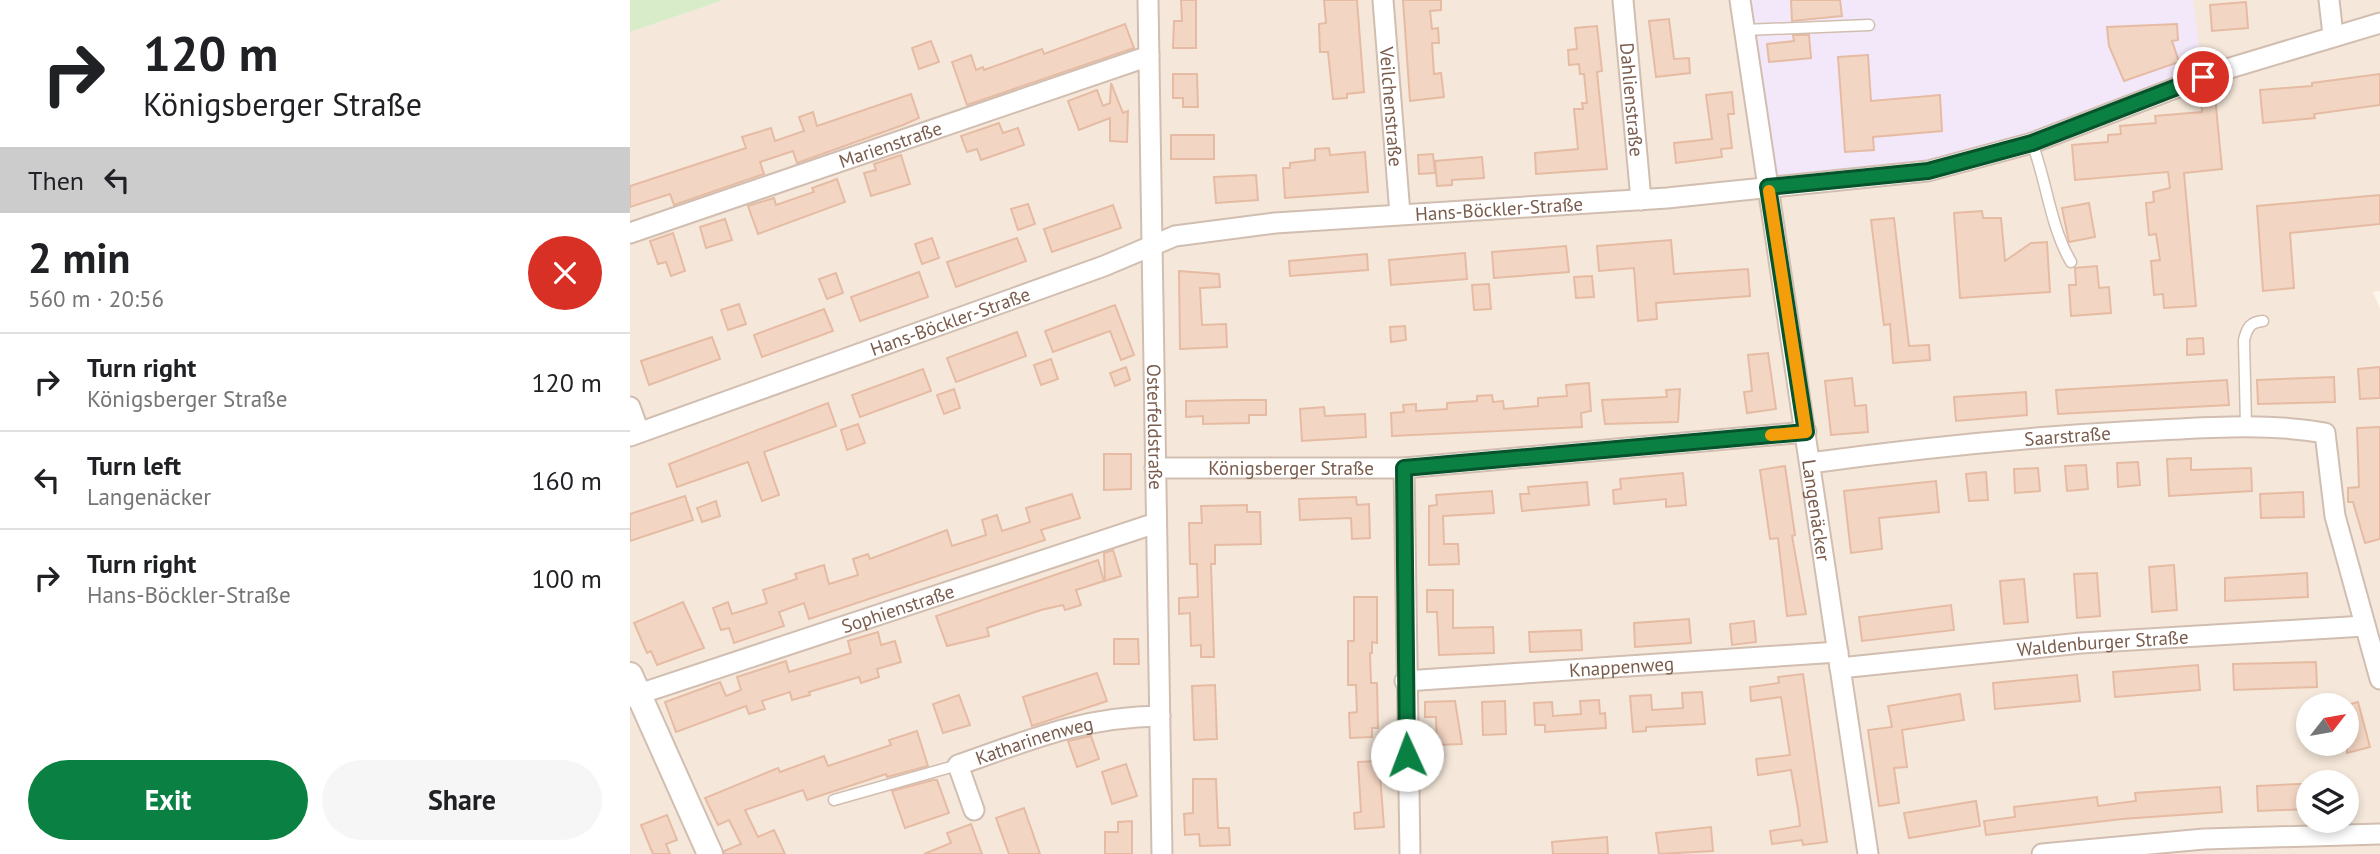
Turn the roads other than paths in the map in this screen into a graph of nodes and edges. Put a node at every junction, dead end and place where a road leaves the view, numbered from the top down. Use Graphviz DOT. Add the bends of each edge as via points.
graph roads {
  1 [pos="1148,0"];
  2 [pos="1383,0"];
  3 [pos="1623,0"];
  4 [pos="1740,0"];
  5 [pos="2329,0"];
  6 [pos="2380,23"];
  7 [pos="1869,25"];
  8 [pos="1744,30"];
  9 [pos="2333,35"];
  10 [pos="1149,56"];
  11 [pos="2032,143"];
  12 [pos="1768,187"];
  13 [pos="1641,200"];
  14 [pos="1400,214"];
  15 [pos="630,233"];
  16 [pos="1151,246"];
  17 [pos="2071,262"];
  18 [pos="2263,321"];
  19 [pos="630,407"];
  20 [pos="2246,425"];
  21 [pos="1806,432"];
  22 [pos="635,434"];
  23 [pos="1810,463"];
  24 [pos="1155,468"];
  25 [pos="1404,468"];
  26 [pos="1156,523"];
  27 [pos="2365,626"];
  28 [pos="1839,660"];
  29 [pos="2380,678"];
  30 [pos="1405,681"];
  31 [pos="633,689"];
  32 [pos="1160,716"];
  33 [pos="958,765"];
  34 [pos="834,800"];
  35 [pos="974,810"];
  36 [pos="2380,834"];
  37 [pos="710,854"];
  38 [pos="1162,854"];
  39 [pos="1410,854"];
  40 [pos="1861,854"];
  41 [pos="1868,854"];
  42 [pos="2042,854"];
  1 -- 10 [label="street, Osterfeldstraße"];
  2 -- 14 [label="street, Veilchenstraße"];
  3 -- 13 [label="street, Dahlienstraße"];
  4 -- 8 [label="street, Langenäcker"];
  5 -- 9 [label="street"];
  6 -- 9 [label="street, Hans-Böckler-Straße"];
  7 -- 8 [label="lane"];
  8 -- 12 [label="street, Langenäcker"];
  9 -- 11 [label="street, Hans-Böckler-Straße" via="2220,71"];
  10 -- 15 [label="street, Marienstraße"];
  10 -- 16 [label="street, Osterfeldstraße"];
  11 -- 12 [label="street, Hans-Böckler-Straße" via="1928,171"];
  11 -- 17 [label="lane" via="2059,242"];
  12 -- 13 [label="street, Hans-Böckler-Straße"];
  12 -- 21 [label="street, Langenäcker"];
  13 -- 14 [label="street, Hans-Böckler-Straße"];
  14 -- 16 [label="street, Hans-Böckler-Straße" via="1275,223 1175,236"];
  16 -- 22 [label="street, Hans-Böckler-Straße"];
  16 -- 24 [label="street, Osterfeldstraße"];
  18 -- 20 [label="lane" via="2246,329 2244,340"];
  19 -- 22 [label="street"];
  20 -- 23 [label="street, Saarstraße" via="1986,442"];
  20 -- 27 [label="street, Saarstraße" via="2325,433 2334,516"];
  21 -- 23 [label="street, Langenäcker"];
  21 -- 25 [label="street, Königsberger Straße"];
  23 -- 28 [label="street, Langenäcker"];
  24 -- 25 [label="street, Königsberger Straße"];
  24 -- 26 [label="street, Osterfeldstraße"];
  25 -- 30 [label="street"];
  26 -- 31 [label="street, Sophienstraße"];
  26 -- 32 [label="street, Osterfeldstraße"];
  27 -- 28 [label="street, Waldenburger Straße"];
  27 -- 29 [label="street"];
  28 -- 30 [label="street, Knappenweg"];
  28 -- 41 [label="street, Langenäcker"];
  30 -- 39 [label="street"];
  31 -- 37 [label="street"];
  32 -- 33 [label="street, Katharinenweg" via="1075,724"];
  32 -- 38 [label="street, Osterfeldstraße"];
  33 -- 34 [label="lane"];
  33 -- 35 [label="street, Katharinenweg"];
  36 -- 42 [label="street" via="2191,839"];
  40 -- 41 [label="street"];
}
